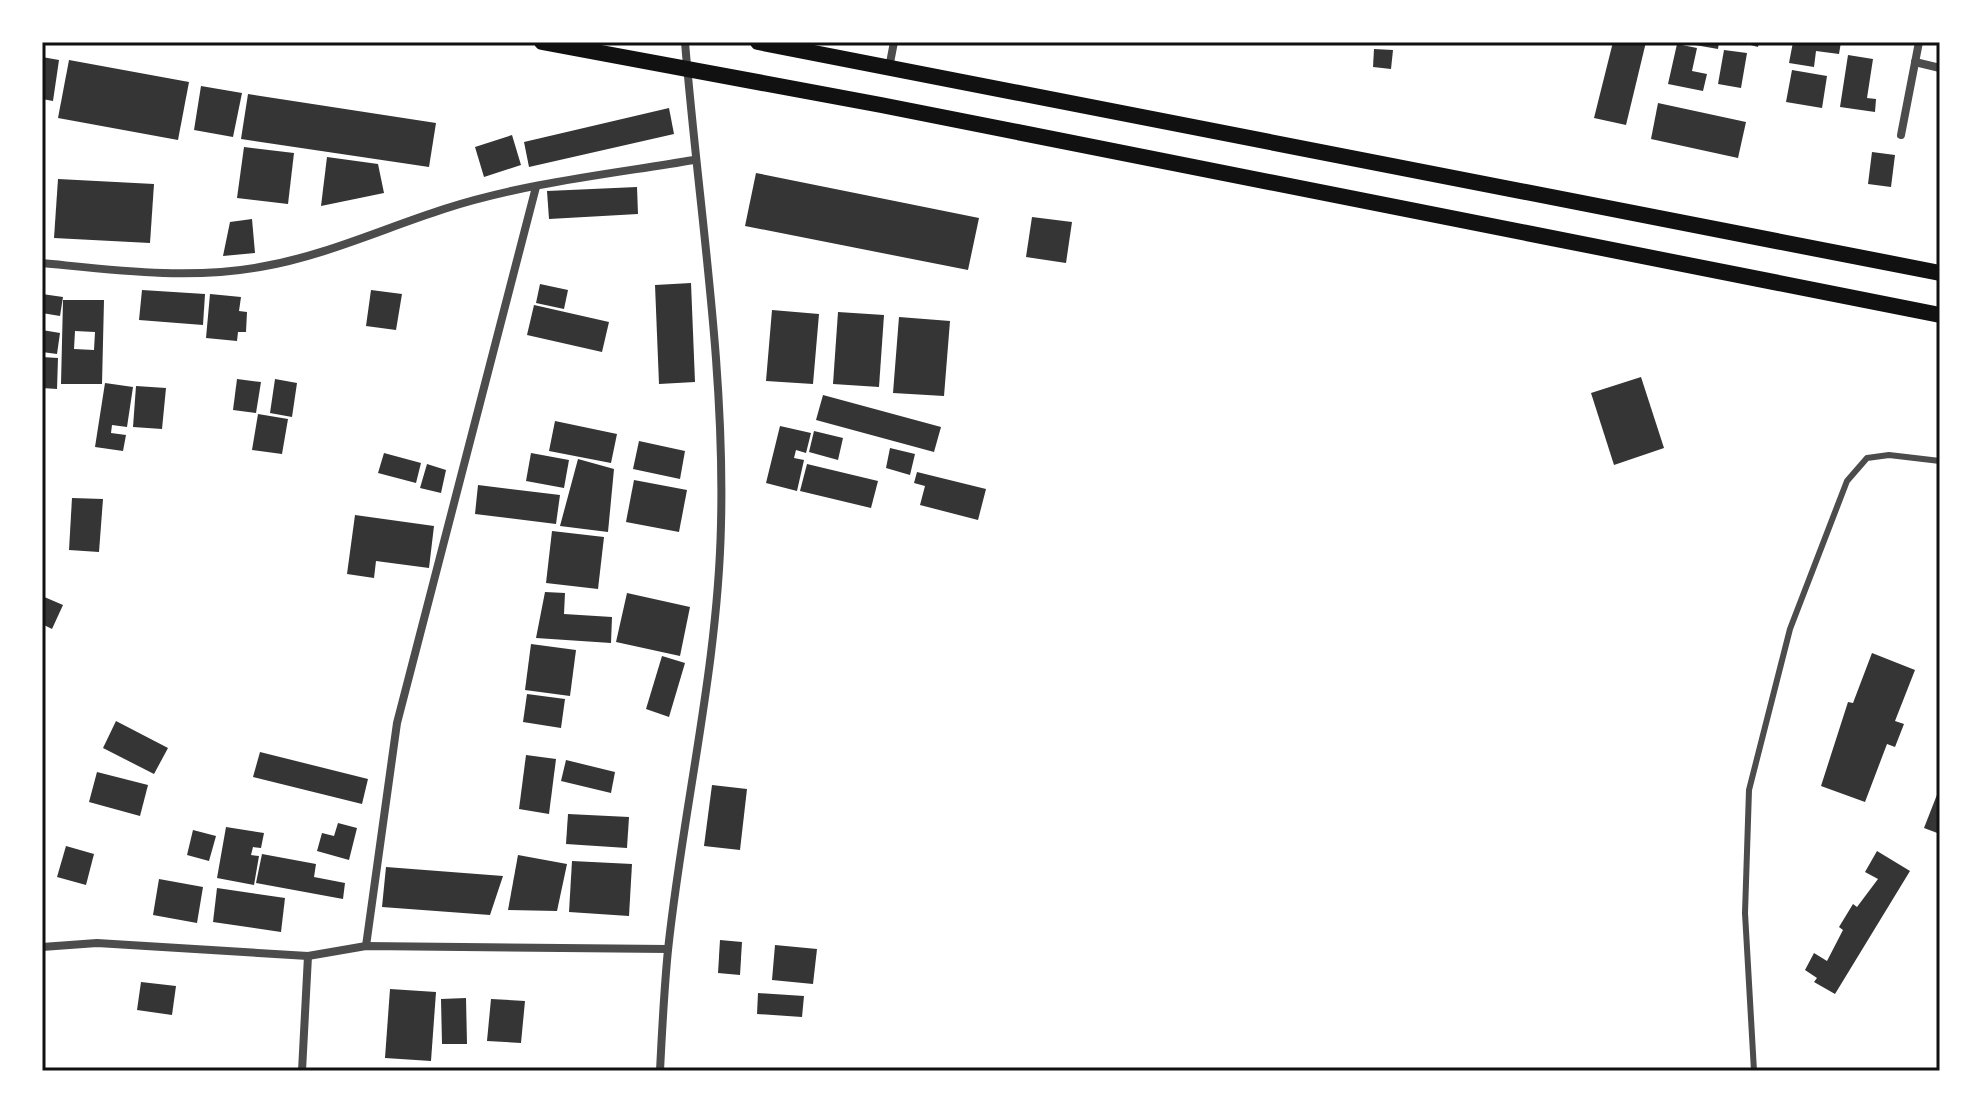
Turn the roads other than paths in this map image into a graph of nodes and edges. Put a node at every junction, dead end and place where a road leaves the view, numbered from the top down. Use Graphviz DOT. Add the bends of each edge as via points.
graph roads {
  1 [pos="542,42"];
  2 [pos="685,42"];
  3 [pos="758,42"];
  4 [pos="894,42"];
  5 [pos="1919,42"];
  6 [pos="1915,62"];
  7 [pos="1940,68"];
  8 [pos="889,69"];
  9 [pos="687,70"];
  10 [pos="1901,135"];
  11 [pos="694,160"];
  12 [pos="536,187"];
  13 [pos="42,263"];
  14 [pos="1940,273"];
  15 [pos="1940,315"];
  16 [pos="1940,461"];
  17 [pos="366,946"];
  18 [pos="42,947"];
  19 [pos="668,949"];
  20 [pos="308,956"];
  21 [pos="302,1071"];
  22 [pos="660,1071"];
  23 [pos="1754,1071"];
  1 -- 9 [label="main road"];
  2 -- 9 [label="street"];
  3 -- 8 [label="main road"];
  4 -- 8 [label="street"];
  5 -- 6 [label="street"];
  6 -- 7 [label="street"];
  6 -- 10 [label="street"];
  8 -- 14 [label="main road"];
  9 -- 11 [label="street"];
  9 -- 15 [label="main road"];
  11 -- 12 [label="street"];
  11 -- 19 [label="street" via="719,402 722,524 697,769"];
  12 -- 13 [label="street" via="446,208 321,254 257,268 177,274"];
  12 -- 17 [label="street" via="397,723"];
  16 -- 23 [label="lane" via="1867,458 1847,481 1790,629 1749,790 1745,913"];
  17 -- 19 [label="street"];
  17 -- 20 [label="street"];
  18 -- 20 [label="street" via="97,943"];
  19 -- 22 [label="street"];
  20 -- 21 [label="street"];
}
